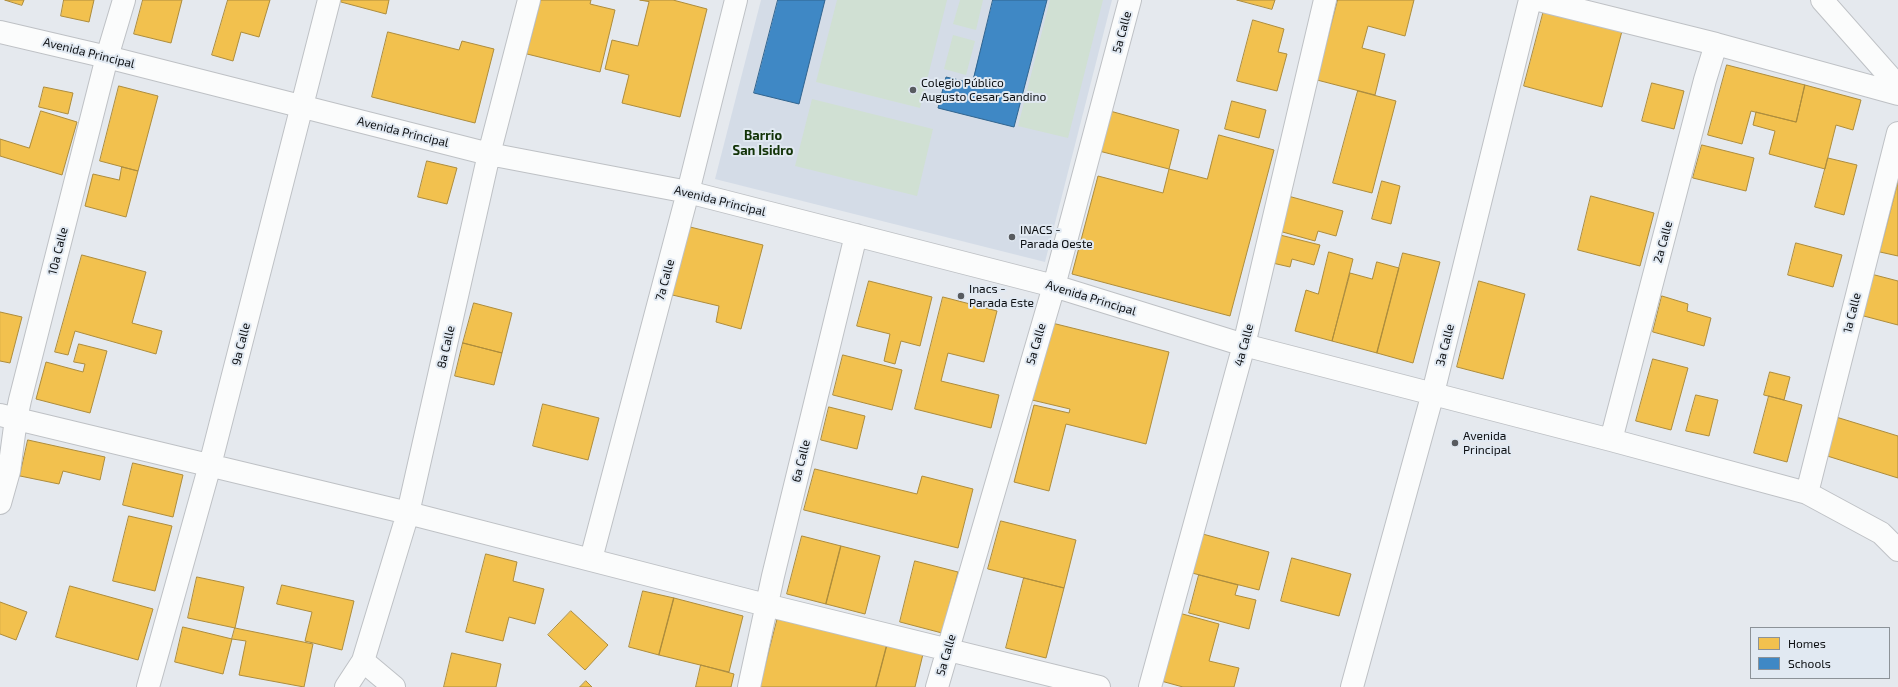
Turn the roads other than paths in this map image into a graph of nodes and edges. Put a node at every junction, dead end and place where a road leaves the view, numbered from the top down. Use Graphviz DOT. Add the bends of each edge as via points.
graph roads {
  1 [pos="124,0"];
  2 [pos="329,0"];
  3 [pos="529,0"];
  4 [pos="736,0"];
  5 [pos="1130,0"];
  6 [pos="1325,0"];
  7 [pos="1530,0"];
  8 [pos="1539,0"];
  9 [pos="1822,0"];
  10 [pos="0,32"];
  11 [pos="1716,44"];
  12 [pos="108,57"];
  13 [pos="1898,86"];
  14 [pos="1898,94"];
  15 [pos="302,106"];
  16 [pos="1898,133"];
  17 [pos="489,154"];
  18 [pos="688,192"];
  19 [pos="856,235"];
  20 [pos="1054,286"];
  21 [pos="1244,345"];
  22 [pos="1433,393"];
  23 [pos="8,417"];
  24 [pos="1611,440"];
  25 [pos="210,465"];
  26 [pos="1807,493"];
  27 [pos="0,503"];
  28 [pos="408,513"];
  29 [pos="1898,550"];
  30 [pos="591,559"];
  31 [pos="766,604"];
  32 [pos="947,650"];
  33 [pos="363,661"];
  34 [pos="148,687"];
  35 [pos="346,687"];
  36 [pos="394,687"];
  37 [pos="749,687"];
  38 [pos="937,687"];
  39 [pos="1099,687"];
  40 [pos="1150,687"];
  41 [pos="1352,687"];
  1 -- 12 [label="street, 10a Calle"];
  2 -- 15 [label="street, 9a Calle"];
  3 -- 17 [label="street, 8a Calle"];
  4 -- 18 [label="street, 7a Calle"];
  5 -- 20 [label="street, 5a Calle"];
  6 -- 21 [label="street, 4a Calle"];
  7 -- 22 [label="street, 3a Calle"];
  8 -- 11 [label="street"];
  9 -- 13 [label="street"];
  10 -- 12 [label="street, Avenida Principal"];
  11 -- 14 [label="street"];
  11 -- 24 [label="street, 2a Calle"];
  12 -- 15 [label="street, Avenida Principal"];
  12 -- 23 [label="street, 10a Calle"];
  15 -- 17 [label="street, Avenida Principal"];
  15 -- 25 [label="street, 9a Calle"];
  16 -- 26 [label="street, 1a Calle"];
  17 -- 18 [label="street, Avenida Principal"];
  17 -- 28 [label="street, 8a Calle"];
  18 -- 19 [label="street, Avenida Principal"];
  18 -- 30 [label="street, 7a Calle"];
  19 -- 20 [label="street, Avenida Principal"];
  19 -- 31 [label="street, 6a Calle"];
  20 -- 21 [label="street, Avenida Principal"];
  20 -- 32 [label="street, 5a Calle"];
  21 -- 22 [label="street, Avenida Principal"];
  21 -- 40 [label="street, 4a Calle"];
  22 -- 24 [label="street, Avenida Principal"];
  22 -- 41 [label="street, 3a Calle"];
  23 -- 25 [label="street"];
  23 -- 27 [label="street, 10a Calle" via="9,471"];
  24 -- 26 [label="street, Avenida Principal"];
  25 -- 28 [label="street"];
  25 -- 34 [label="street, 9a Calle"];
  26 -- 29 [label="street, Avenida Principal" via="1881,533"];
  28 -- 30 [label="street"];
  28 -- 33 [label="street, 8a Calle"];
  30 -- 31 [label="street"];
  31 -- 32 [label="street"];
  31 -- 37 [label="street, 6a Calle"];
  32 -- 38 [label="street, 5a Calle"];
  32 -- 39 [label="street"];
  33 -- 35 [label="street, 8a Calle"];
  33 -- 36 [label="street"];
}
